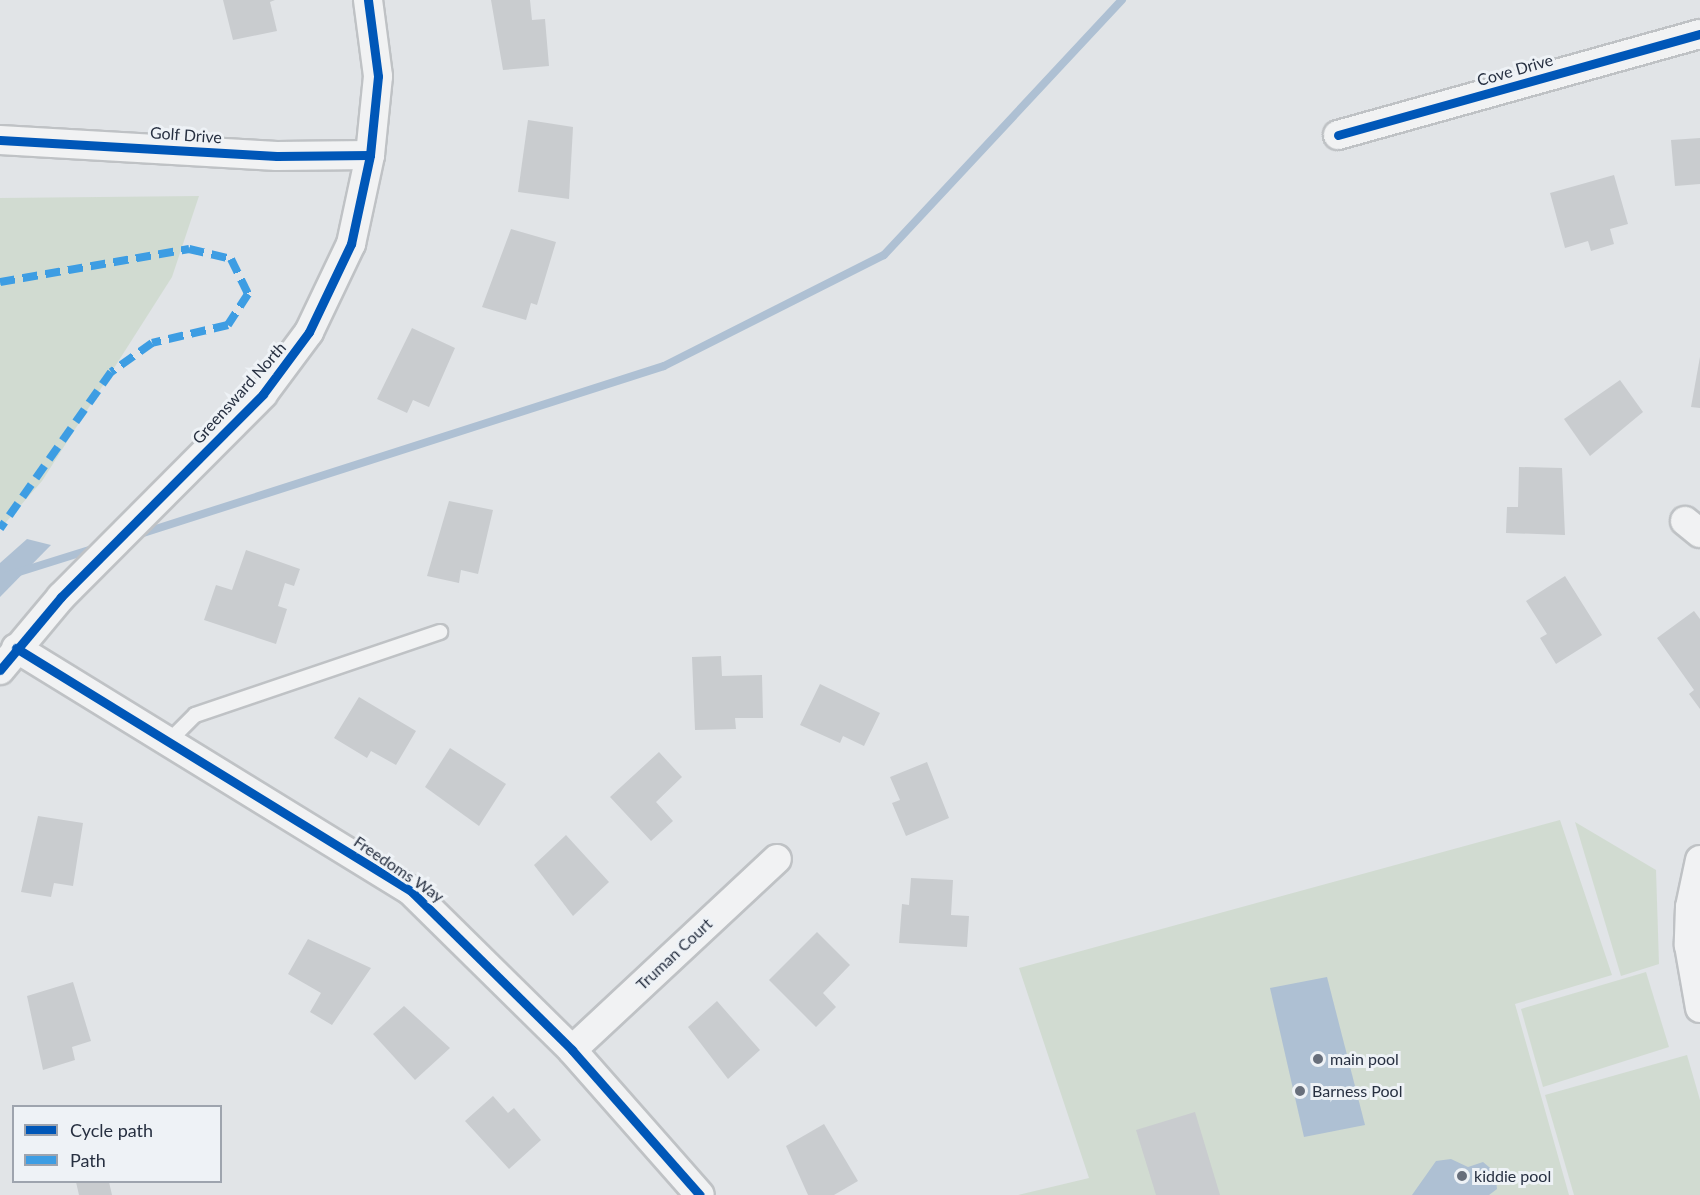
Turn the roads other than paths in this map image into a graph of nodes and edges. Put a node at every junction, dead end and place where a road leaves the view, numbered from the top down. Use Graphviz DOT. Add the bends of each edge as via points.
graph roads {
  1 [pos="368,0"];
  2 [pos="1700,34"];
  3 [pos="1338,135"];
  4 [pos="0,140"];
  5 [pos="370,155"];
  6 [pos="440,632"];
  7 [pos="8,659"];
  8 [pos="168,742"];
  9 [pos="777,859"];
  10 [pos="1700,860"];
  11 [pos="1700,1008"];
  12 [pos="572,1050"];
  13 [pos="700,1195"];
  1 -- 5 [label="street, Greensward North" via="378,76"];
  2 -- 3 [label="street, Cove Drive"];
  4 -- 5 [label="street, Golf Drive" via="278,156"];
  5 -- 7 [label="street, Greensward North" via="351,244 309,332 263,394 96,562"];
  6 -- 8 [label="lane" via="195,715"];
  7 -- 8 [label="street, Freedoms Way"];
  8 -- 12 [label="street, Freedoms Way" via="412,892"];
  9 -- 12 [label="street, Truman Court"];
  10 -- 11 [label="street" via="1690,907 1689,945"];
  12 -- 13 [label="street, Freedoms Way"];
}
